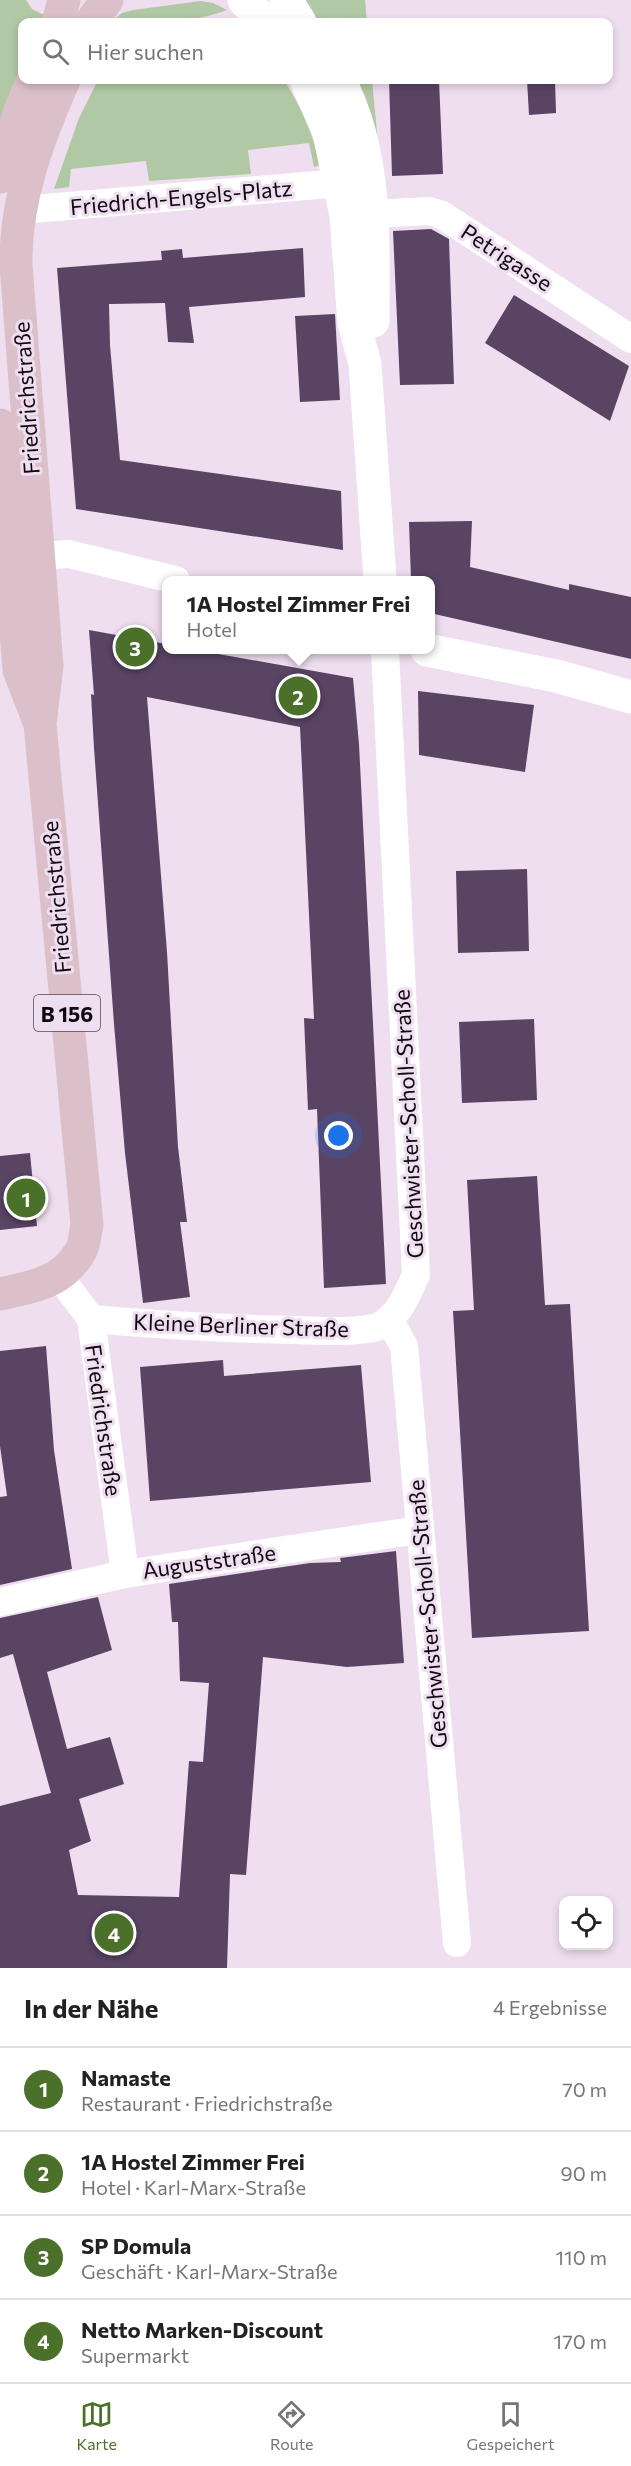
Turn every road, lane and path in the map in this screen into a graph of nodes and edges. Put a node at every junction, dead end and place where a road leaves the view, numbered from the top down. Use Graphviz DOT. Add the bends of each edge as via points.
graph roads {
  1 [pos="64,0"];
  2 [pos="107,0"];
  3 [pos="244,0"];
  4 [pos="286,0"];
  5 [pos="59,18"];
  6 [pos="94,18"];
  7 [pos="262,18"];
  8 [pos="297,18"];
  9 [pos="31,84"];
  10 [pos="61,84"];
  11 [pos="308,84"];
  12 [pos="341,84"];
  13 [pos="0,177"];
  14 [pos="340,183"];
  15 [pos="21,210"];
  16 [pos="371,214"];
  17 [pos="631,339"];
  18 [pos="365,364"];
  19 [pos="0,425"];
  20 [pos="4,531"];
  21 [pos="38,556"];
  22 [pos="380,576"];
  23 [pos="162,577"];
  24 [pos="435,652"];
  25 [pos="385,654"];
  26 [pos="631,697"];
  27 [pos="40,724"];
  28 [pos="59,1276"];
  29 [pos="0,1294"];
  30 [pos="389,1319"];
  31 [pos="91,1320"];
  32 [pos="419,1530"];
  33 [pos="125,1574"];
  34 [pos="0,1602"];
  35 [pos="457,1943"];
  1 -- 5 [label="main road"];
  2 -- 6 [label="main road"];
  3 -- 7 [label="main road"];
  4 -- 8 [label="main road"];
  9 -- 13 [label="main road"];
  10 -- 15 [label="main road, Friedrichstraße / B 156" via="38,139"];
  11 -- 14 [label="main road" via="327,125"];
  12 -- 16 [label="main road" via="361,132"];
  14 -- 15 [label="street, Friedrich-Engels-Platz"];
  14 -- 18 [label="main road" via="354,323"];
  15 -- 21 [label="main road, Friedrichstraße / B 156" via="16,265"];
  16 -- 17 [label="street, Petrigasse" via="423,211 442,215"];
  16 -- 18 [label="main road" via="373,325"];
  18 -- 22 [label="main road"];
  19 -- 20 [label="main road, Friedrichstraße / B 156"];
  20 -- 27 [label="main road, Friedrichstraße / B 156" via="19,670"];
  21 -- 23 [label="street" via="69,555"];
  21 -- 27 [label="main road, Friedrichstraße / B 156" via="46,666"];
  24 -- 26 [label="main road" via="556,676"];
  25 -- 30 [label="street, Geschwister-Scholl-Straße" via="416,1275 403,1304"];
  27 -- 28 [label="main road, Friedrichstraße / B 156" via="87,1225 81,1251"];
  28 -- 29 [label="main road, Friedrichstraße / B 156" via="44,1284"];
  28 -- 31 [label="street, Friedrichstraße"];
  30 -- 31 [label="street, Kleine Berliner Straße" via="378,1327 335,1331 196,1328"];
  30 -- 32 [label="street, Geschwister-Scholl-Straße" via="404,1346"];
  31 -- 33 [label="street, Friedrichstraße"];
  32 -- 33 [label="street, Auguststraße"];
  32 -- 35 [label="street, Geschwister-Scholl-Straße"];
  33 -- 34 [label="street, Auguststraße"];
}
